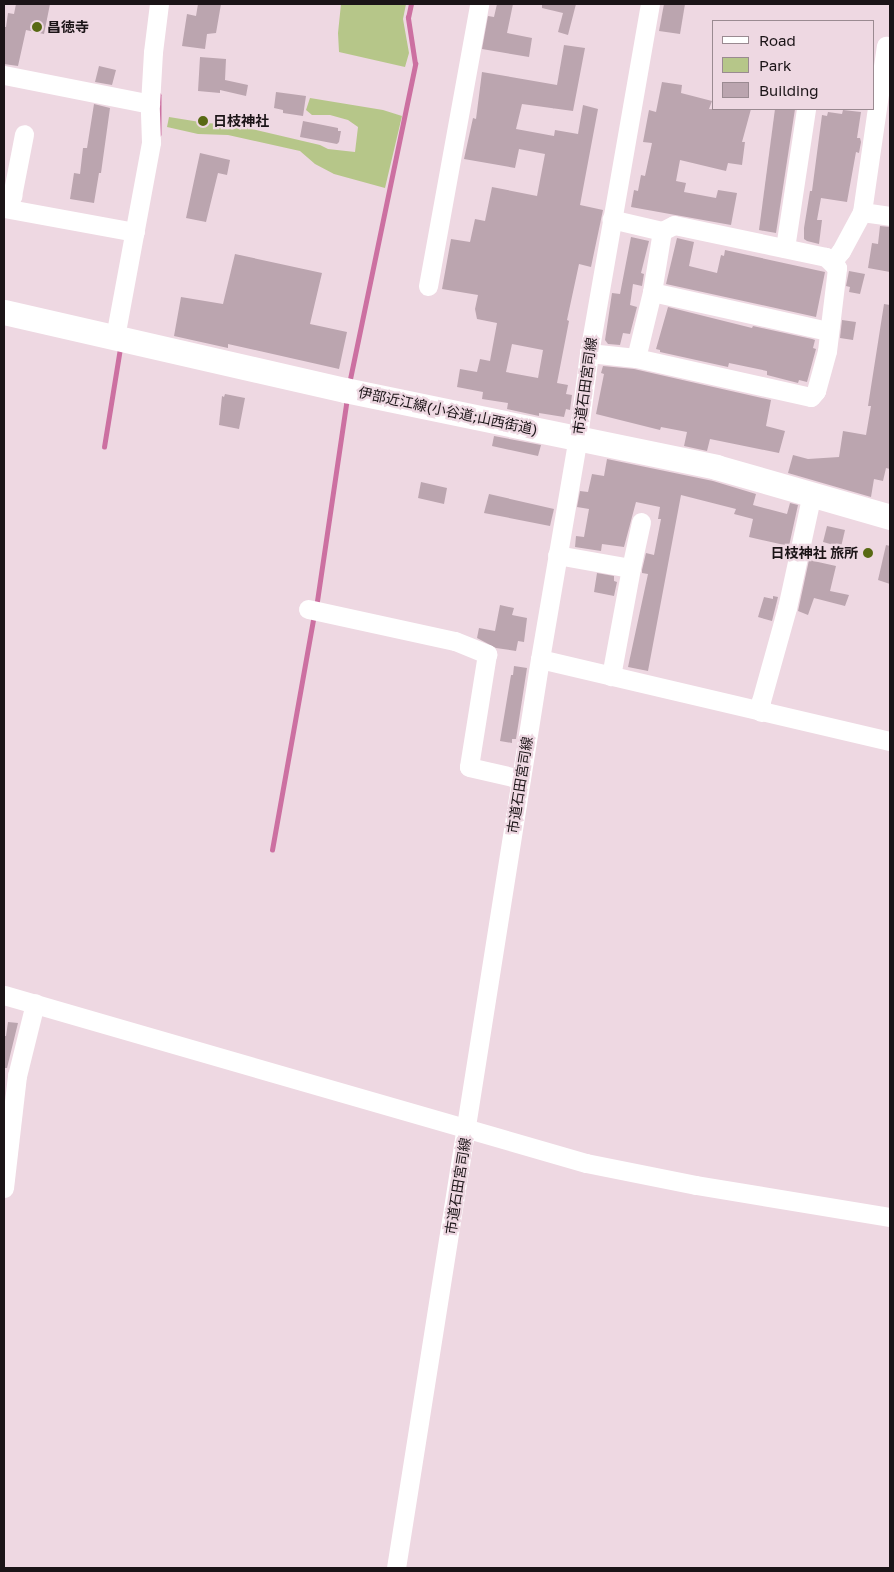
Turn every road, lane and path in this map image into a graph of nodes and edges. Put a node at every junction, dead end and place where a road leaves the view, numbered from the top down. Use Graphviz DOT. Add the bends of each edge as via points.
graph roads {
  1 [pos="159,4"];
  2 [pos="479,4"];
  3 [pos="650,4"];
  4 [pos="886,46"];
  5 [pos="4,75"];
  6 [pos="887,76"];
  7 [pos="150,104"];
  8 [pos="806,110"];
  9 [pos="24,134"];
  10 [pos="4,199"];
  11 [pos="4,208"];
  12 [pos="862,212"];
  13 [pos="890,216"];
  14 [pos="611,219"];
  15 [pos="662,231"];
  16 [pos="135,232"];
  17 [pos="785,248"];
  18 [pos="832,262"];
  19 [pos="428,286"];
  20 [pos="652,292"];
  21 [pos="4,312"];
  22 [pos="828,331"];
  23 [pos="115,337"];
  24 [pos="589,353"];
  25 [pos="636,358"];
  26 [pos="578,437"];
  27 [pos="812,493"];
  28 [pos="890,514"];
  29 [pos="641,522"];
  30 [pos="557,555"];
  31 [pos="630,568"];
  32 [pos="308,609"];
  33 [pos="540,659"];
  34 [pos="611,676"];
  35 [pos="761,712"];
  36 [pos="890,741"];
  37 [pos="521,778"];
  38 [pos="4,995"];
  39 [pos="35,1004"];
  40 [pos="10,1077"];
  41 [pos="466,1129"];
  42 [pos="4,1188"];
  43 [pos="890,1217"];
  44 [pos="396,1568"];
  1 -- 7 [label="street"];
  2 -- 19 [label="street"];
  3 -- 14 [label="street, 市道石田宮司線"];
  4 -- 6 [label="street"];
  5 -- 7 [label="street"];
  6 -- 12 [label="street"];
  7 -- 16 [label="street" via="151,142"];
  8 -- 17 [label="street"];
  9 -- 10 [label="street" via="12,196"];
  11 -- 16 [label="street"];
  12 -- 13 [label="street"];
  12 -- 18 [label="street"];
  14 -- 15 [label="street"];
  14 -- 24 [label="street, 市道石田宮司線"];
  15 -- 17 [label="street" via="674,224"];
  15 -- 20 [label="street"];
  16 -- 23 [label="street"];
  17 -- 18 [label="street" via="826,257"];
  18 -- 22 [label="street" via="837,268"];
  20 -- 22 [label="street"];
  20 -- 25 [label="street"];
  21 -- 23 [label="main road, 伊部近江線(小谷道;山西街道)"];
  22 -- 25 [label="street" via="827,351 816,391 811,397"];
  23 -- 26 [label="main road, 伊部近江線(小谷道;山西街道)" via="345,390"];
  24 -- 25 [label="street"];
  24 -- 26 [label="street, 市道石田宮司線"];
  26 -- 27 [label="main road, 伊部近江線(小谷道;山西街道)" via="716,467"];
  26 -- 30 [label="street, 市道石田宮司線"];
  27 -- 28 [label="main road, 伊部近江線(小谷道;山西街道)"];
  27 -- 35 [label="street"];
  29 -- 31 [label="street"];
  30 -- 31 [label="street"];
  30 -- 33 [label="street, 市道石田宮司線"];
  31 -- 34 [label="street"];
  32 -- 37 [label="street" via="455,641 486,654 469,767"];
  33 -- 34 [label="street"];
  33 -- 37 [label="street, 市道石田宮司線"];
  34 -- 35 [label="street"];
  35 -- 36 [label="street"];
  37 -- 41 [label="street, 市道石田宮司線"];
  38 -- 39 [label="street"];
  39 -- 40 [label="street"];
  39 -- 41 [label="street"];
  40 -- 42 [label="street"];
  41 -- 43 [label="street" via="586,1163"];
  41 -- 44 [label="street, 市道石田宮司線"];
}
